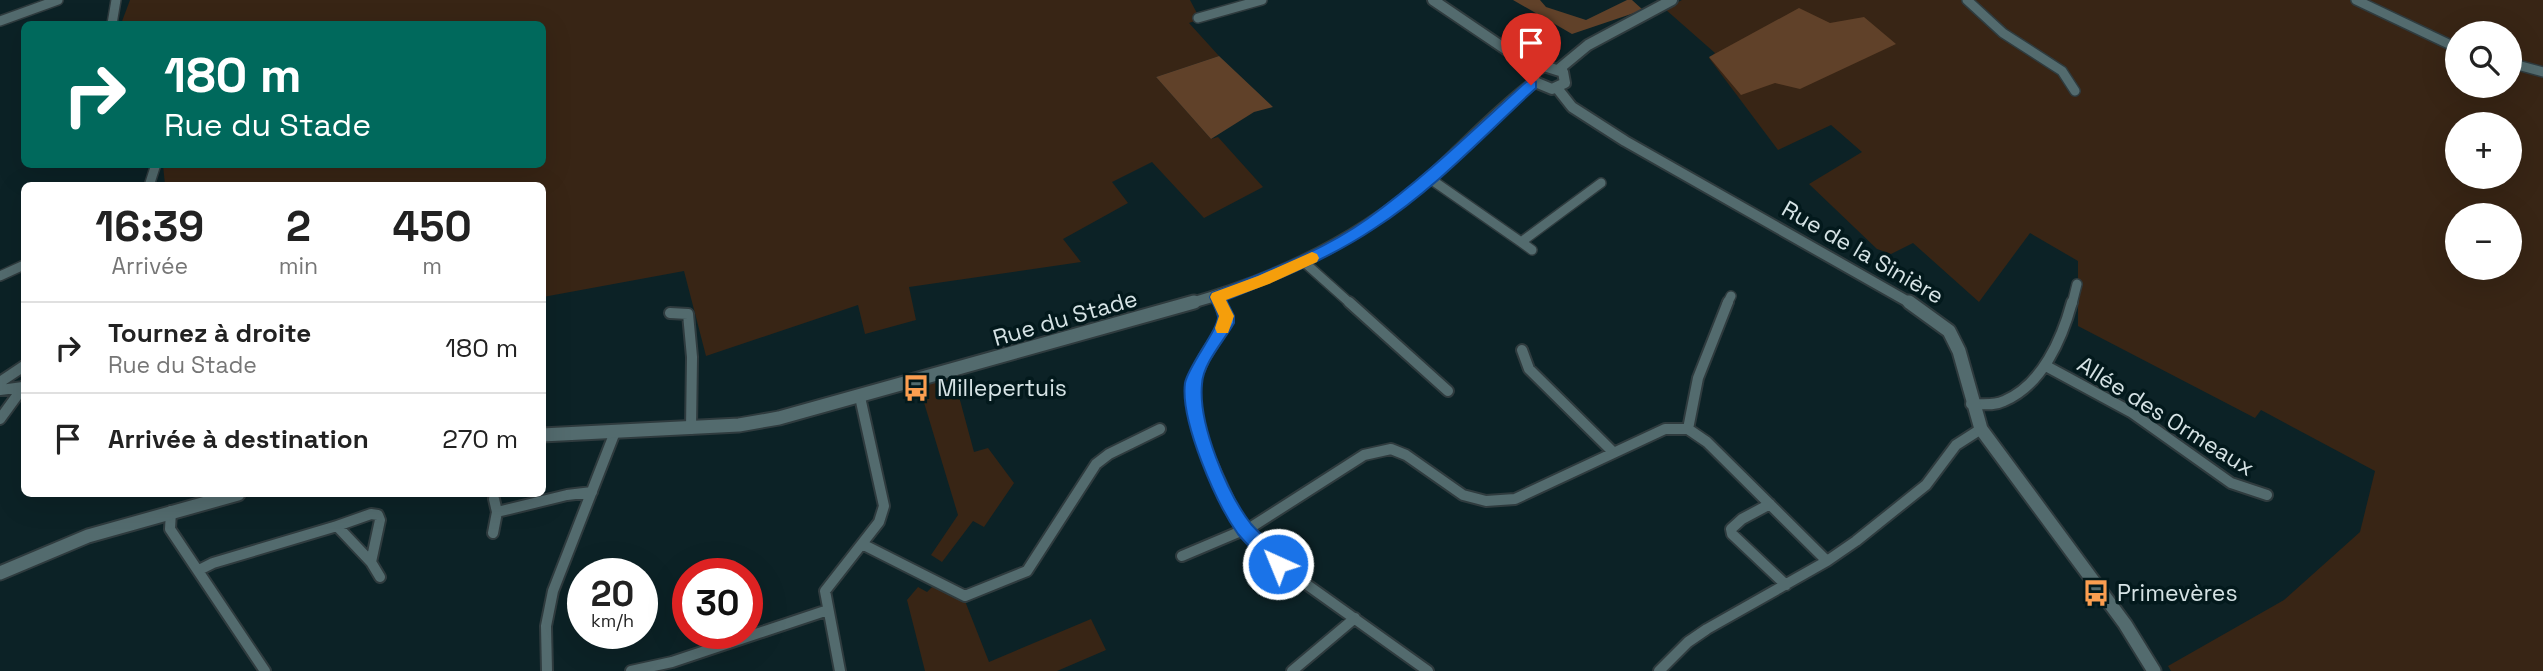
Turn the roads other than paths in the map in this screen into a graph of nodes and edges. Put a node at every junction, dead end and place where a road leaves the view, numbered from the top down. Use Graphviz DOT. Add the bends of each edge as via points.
graph roads {
  1 [pos="58,0"];
  2 [pos="116,0"];
  3 [pos="1262,0"];
  4 [pos="1433,0"];
  5 [pos="1672,0"];
  6 [pos="1967,0"];
  7 [pos="2356,0"];
  8 [pos="1198,18"];
  9 [pos="0,21"];
  10 [pos="112,21"];
  11 [pos="2445,42"];
  12 [pos="2522,66"];
  13 [pos="1559,69"];
  14 [pos="2543,72"];
  15 [pos="1535,76"];
  16 [pos="1557,88"];
  17 [pos="2075,91"];
  18 [pos="1429,178"];
  19 [pos="1601,183"];
  20 [pos="1521,242"];
  21 [pos="1532,250"];
  22 [pos="1304,262"];
  23 [pos="21,266"];
  24 [pos="0,276"];
  25 [pos="2077,284"];
  26 [pos="1731,296"];
  27 [pos="1217,297"];
  28 [pos="670,313"];
  29 [pos="1522,350"];
  30 [pos="2046,366"];
  31 [pos="21,368"];
  32 [pos="21,373"];
  33 [pos="12,374"];
  34 [pos="0,382"];
  35 [pos="21,387"];
  36 [pos="0,390"];
  37 [pos="21,391"];
  38 [pos="1448,391"];
  39 [pos="860,397"];
  40 [pos="1971,404"];
  41 [pos="0,418"];
  42 [pos="691,429"];
  43 [pos="1160,429"];
  44 [pos="1688,429"];
  45 [pos="1981,429"];
  46 [pos="615,432"];
  47 [pos="546,435"];
  48 [pos="1613,452"];
  49 [pos="592,492"];
  50 [pos="2267,495"];
  51 [pos="226,497"];
  52 [pos="494,499"];
  53 [pos="1770,503"];
  54 [pos="171,511"];
  55 [pos="497,512"];
  56 [pos="338,526"];
  57 [pos="1245,529"];
  58 [pos="493,533"];
  59 [pos="862,544"];
  60 [pos="1182,556"];
  61 [pos="1827,561"];
  62 [pos="371,562"];
  63 [pos="199,570"];
  64 [pos="0,573"];
  65 [pos="380,577"];
  66 [pos="1786,585"];
  67 [pos="828,610"];
  68 [pos="1355,618"];
  69 [pos="763,628"];
  70 [pos="701,649"];
  71 [pos="265,671"];
  72 [pos="547,671"];
  73 [pos="631,671"];
  74 [pos="840,671"];
  75 [pos="1292,671"];
  76 [pos="1428,671"];
  77 [pos="1659,671"];
  78 [pos="2154,671"];
  1 -- 9 [label="street"];
  2 -- 10 [label="street"];
  3 -- 8 [label="street"];
  4 -- 15 [label="street"];
  5 -- 13 [label="street" via="1588,45"];
  6 -- 17 [label="street" via="2003,33 2062,71"];
  7 -- 11 [label="street"];
  12 -- 14 [label="street"];
  13 -- 15 [label="street" via="1549,66"];
  13 -- 16 [label="street" via="1566,79"];
  15 -- 16 [label="street" via="1542,87"];
  15 -- 18 [label="street, Rue du Stade"];
  16 -- 40 [label="street, Rue de la Sinière" via="1572,107 1625,141 1933,318 1955,341"];
  18 -- 20 [label="street"];
  18 -- 22 [label="street, Rue du Stade" via="1371,224"];
  19 -- 20 [label="street"];
  20 -- 21 [label="street"];
  22 -- 27 [label="street, Rue du Stade"];
  22 -- 38 [label="street"];
  23 -- 24 [label="street"];
  25 -- 30 [label="street" via="2068,321"];
  26 -- 44 [label="street" via="1712,335 1690,406"];
  27 -- 39 [label="street, Rue du Stade"];
  27 -- 57 [label="street" via="1226,323 1193,383 1196,414 1205,449"];
  28 -- 42 [label="street" via="688,314 691,330"];
  29 -- 48 [label="street" via="1530,369"];
  30 -- 40 [label="street" via="2001,403"];
  30 -- 50 [label="street, Allée des Ormeaux" via="2130,411 2205,467 2253,493"];
  31 -- 33 [label="street"];
  32 -- 33 [label="street"];
  33 -- 34 [label="street"];
  35 -- 36 [label="street"];
  37 -- 41 [label="street"];
  39 -- 42 [label="street, Rue du Stade" via="752,423"];
  39 -- 59 [label="street" via="884,506 879,522"];
  40 -- 45 [label="street, Rue de la Sinière"];
  42 -- 46 [label="street, Rue du Stade"];
  43 -- 59 [label="street" via="1096,464 1027,570 965,596"];
  44 -- 48 [label="street" via="1665,429"];
  44 -- 53 [label="street"];
  45 -- 61 [label="street" via="1956,445 1917,492"];
  45 -- 78 [label="street, Rue de la Sinière" via="2126,624"];
  46 -- 47 [label="street, Rue du Stade"];
  46 -- 49 [label="street"];
  48 -- 57 [label="street" via="1515,499 1486,501 1463,495 1406,455 1380,450 1364,455"];
  49 -- 55 [label="street"];
  49 -- 72 [label="street" via="548,612"];
  51 -- 54 [label="street"];
  52 -- 55 [label="street"];
  53 -- 61 [label="street"];
  53 -- 66 [label="street" via="1731,529"];
  54 -- 63 [label="street" via="170,529"];
  54 -- 64 [label="street" via="57,547"];
  55 -- 58 [label="street"];
  56 -- 62 [label="street"];
  56 -- 62 [label="street" via="378,515"];
  56 -- 63 [label="street"];
  57 -- 60 [label="street"];
  57 -- 68 [label="street" via="1278,564"];
  59 -- 67 [label="street" via="825,592"];
  61 -- 66 [label="street"];
  62 -- 65 [label="street"];
  63 -- 71 [label="street"];
  66 -- 77 [label="street" via="1707,629"];
  67 -- 69 [label="street"];
  67 -- 74 [label="street"];
  68 -- 75 [label="street"];
  68 -- 76 [label="street"];
  70 -- 73 [label="street" via="672,662"];
}
